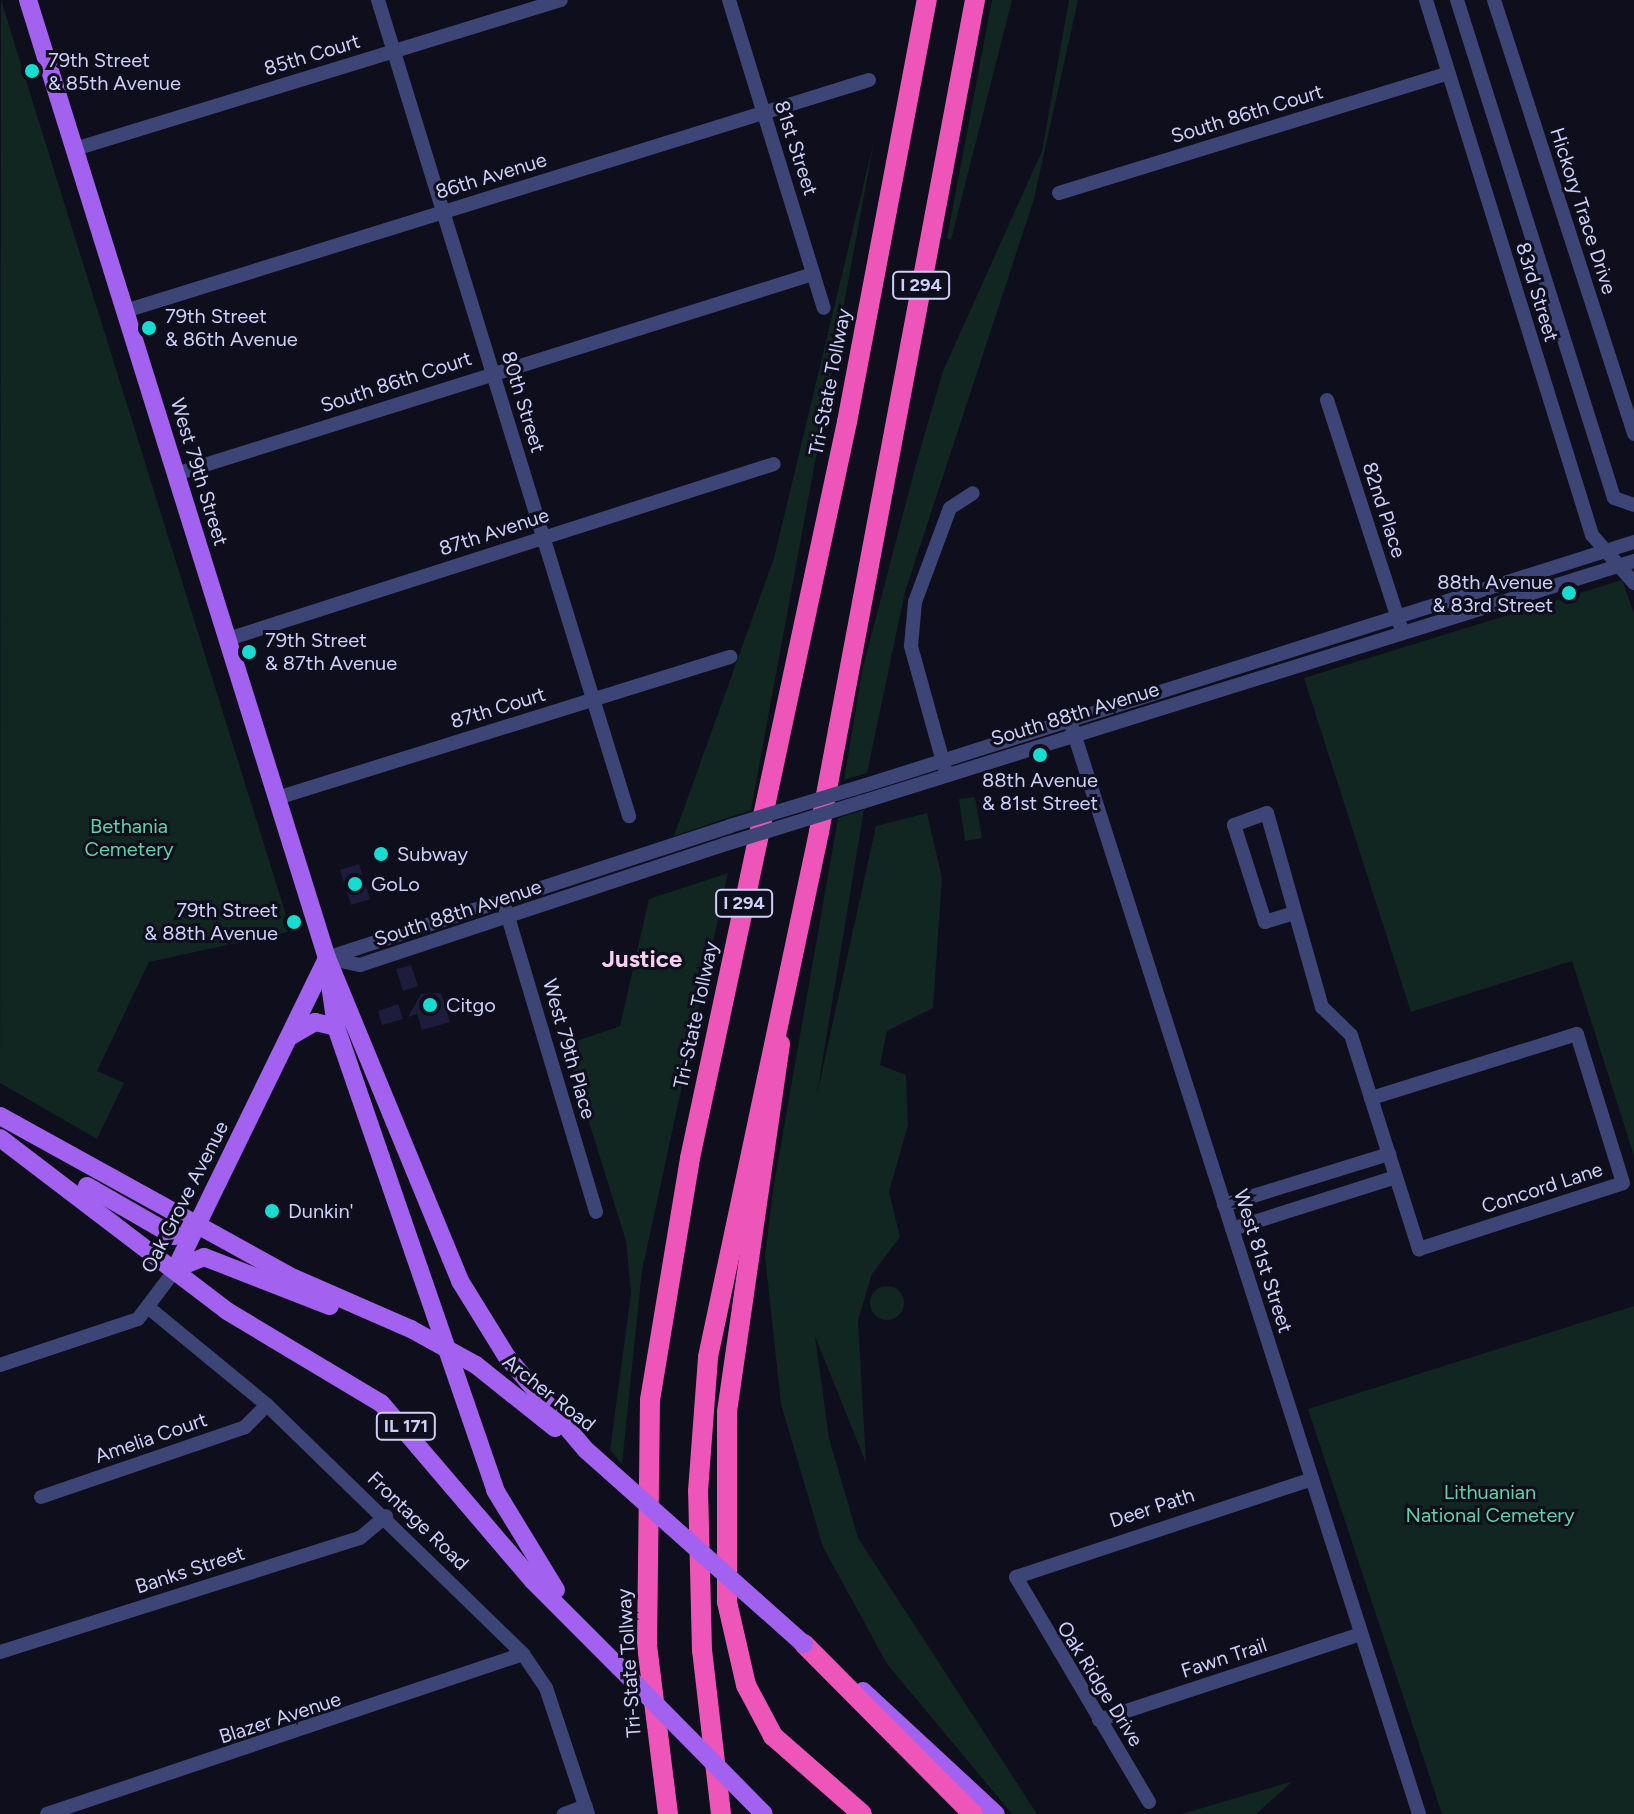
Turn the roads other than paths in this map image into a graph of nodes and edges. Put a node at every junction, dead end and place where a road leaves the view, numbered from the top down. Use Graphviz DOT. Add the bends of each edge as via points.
graph roads {
  1 [pos="28,0"];
  2 [pos="378,0"];
  3 [pos="561,0"];
  4 [pos="729,0"];
  5 [pos="927,0"];
  6 [pos="975,0"];
  7 [pos="1426,0"];
  8 [pos="1457,0"];
  9 [pos="1494,0"];
  10 [pos="394,51"];
  11 [pos="1447,74"];
  12 [pos="869,80"];
  13 [pos="763,112"];
  14 [pos="75,149"];
  15 [pos="1059,193"];
  16 [pos="444,211"];
  17 [pos="813,274"];
  18 [pos="824,308"];
  19 [pos="125,311"];
  20 [pos="492,372"];
  21 [pos="1327,400"];
  22 [pos="1634,434"];
  23 [pos="774,464"];
  24 [pos="176,474"];
  25 [pos="973,493"];
  26 [pos="1634,505"];
  27 [pos="545,537"];
  28 [pos="1634,542"];
  29 [pos="1607,550"];
  30 [pos="1628,563"];
  31 [pos="1634,583"];
  32 [pos="1397,617"];
  33 [pos="1402,633"];
  34 [pos="228,639"];
  35 [pos="731,657"];
  36 [pos="593,699"];
  37 [pos="1072,728"];
  38 [pos="945,768"];
  39 [pos="277,798"];
  40 [pos="629,816"];
  41 [pos="502,898"];
  42 [pos="1291,914"];
  43 [pos="509,918"];
  44 [pos="327,958"];
  45 [pos="781,997"];
  46 [pos="336,1027"];
  47 [pos="289,1037"];
  48 [pos="1371,1098"];
  49 [pos="0,1116"];
  50 [pos="0,1138"];
  51 [pos="1389,1154"];
  52 [pos="27,1156"];
  53 [pos="1396,1177"];
  54 [pos="1224,1205"];
  55 [pos="596,1212"];
  56 [pos="199,1227"];
  57 [pos="1232,1229"];
  58 [pos="175,1270"];
  59 [pos="149,1308"];
  60 [pos="375,1316"];
  61 [pos="0,1365"];
  62 [pos="267,1405"];
  63 [pos="586,1450"];
  64 [pos="1312,1479"];
  65 [pos="41,1497"];
  66 [pos="386,1516"];
  67 [pos="1016,1587"];
  68 [pos="1361,1634"];
  69 [pos="591,1635"];
  70 [pos="804,1644"];
  71 [pos="0,1652"];
  72 [pos="523,1654"];
  73 [pos="1099,1720"];
  74 [pos="1149,1802"];
  75 [pos="587,1810"];
  76 [pos="47,1814"];
  77 [pos="564,1814"];
  78 [pos="668,1814"];
  79 [pos="721,1814"];
  80 [pos="764,1814"];
  81 [pos="862,1814"];
  82 [pos="973,1814"];
  83 [pos="996,1814"];
  84 [pos="1419,1814"];
  1 -- 14 [label="main road, West 79th Street"];
  2 -- 10 [label="street, 80th Street"];
  3 -- 10 [label="street, 85th Court"];
  4 -- 13 [label="street, 81st Street"];
  5 -- 78 [label="highway, Tri-State Tollway / I 294" via="847,422 687,1173 650,1400 647,1646"];
  6 -- 45 [label="highway, I 294" via="819,832"];
  7 -- 11 [label="street, 83rd Street"];
  8 -- 26 [label="street" via="1614,498"];
  9 -- 22 [label="street, Hickory Trace Drive"];
  10 -- 14 [label="street, 85th Court"];
  10 -- 16 [label="street, 80th Street"];
  11 -- 15 [label="street, South 86th Court"];
  11 -- 29 [label="street, 83rd Street" via="1592,535"];
  12 -- 13 [label="street, 86th Avenue"];
  13 -- 16 [label="street, 86th Avenue"];
  13 -- 17 [label="street, 81st Street"];
  14 -- 19 [label="main road, West 79th Street"];
  16 -- 19 [label="street, 86th Avenue"];
  16 -- 20 [label="street, 80th Street"];
  17 -- 18 [label="street, 81st Street"];
  17 -- 20 [label="street, South 86th Court"];
  19 -- 24 [label="main road, West 79th Street"];
  20 -- 24 [label="street, South 86th Court"];
  20 -- 27 [label="street, 80th Street"];
  21 -- 32 [label="street, 82nd Place"];
  23 -- 27 [label="street, 87th Avenue"];
  24 -- 34 [label="main road, West 79th Street"];
  25 -- 38 [label="street" via="950,508 915,602 911,646"];
  27 -- 34 [label="street, 87th Avenue"];
  27 -- 36 [label="street, 80th Street"];
  28 -- 29 [label="street, South 88th Avenue"];
  29 -- 30 [label="street, 83rd Street"];
  29 -- 32 [label="street, South 88th Avenue"];
  30 -- 31 [label="street, 83rd Street"];
  30 -- 33 [label="street, South 88th Avenue"];
  32 -- 33 [label="street, 82nd Place"];
  32 -- 37 [label="street, South 88th Avenue"];
  33 -- 37 [label="street, South 88th Avenue"];
  34 -- 39 [label="main road, West 79th Street"];
  35 -- 36 [label="street, 87th Court"];
  36 -- 39 [label="street, 87th Court"];
  36 -- 40 [label="street, 80th Street"];
  37 -- 38 [label="street, South 88th Avenue"];
  37 -- 54 [label="street, West 81st Street"];
  38 -- 41 [label="street, South 88th Avenue, bridge" via="866,785"];
  38 -- 43 [label="street, South 88th Avenue, bridge" via="862,802"];
  39 -- 44 [label="main road, West 79th Street"];
  41 -- 43 [label="street, West 79th Place"];
  41 -- 44 [label="street, South 88th Avenue"];
  42 -- 42 [label="street, Concord Lane" via="1296,901 1267,813 1234,825 1265,922"];
  42 -- 48 [label="street, Concord Lane" via="1322,1007 1351,1035"];
  43 -- 44 [label="street, South 88th Avenue" via="360,965"];
  43 -- 55 [label="street, West 79th Place"];
  44 -- 46 [label="main road"];
  44 -- 47 [label="main road, Oak Grove Avenue"];
  44 -- 63 [label="main road" via="466,1293 507,1357"];
  45 -- 79 [label="highway, I 294" via="708,1357 698,1491 702,1651"];
  45 -- 81 [label="highway" via="780,1072 727,1412 727,1602 746,1685 773,1736"];
  46 -- 47 [label="main road" via="315,1022"];
  46 -- 69 [label="main road" via="495,1490 538,1566"];
  47 -- 56 [label="main road, Oak Grove Avenue"];
  48 -- 51 [label="street, Concord Lane"];
  48 -- 53 [label="street, Concord Lane" via="1577,1034 1623,1183 1419,1249"];
  49 -- 56 [label="main road, Archer Road"];
  50 -- 52 [label="main road, IL 171"];
  51 -- 53 [label="street, Concord Lane"];
  51 -- 54 [label="street"];
  52 -- 56 [label="main road" via="174,1236"];
  52 -- 58 [label="main road, IL 171"];
  53 -- 57 [label="street"];
  54 -- 57 [label="street, West 81st Street"];
  56 -- 58 [label="main road, Oak Grove Avenue"];
  56 -- 60 [label="main road, Archer Road"];
  57 -- 64 [label="street, West 81st Street"];
  58 -- 59 [label="street, Oak Grove Avenue"];
  58 -- 60 [label="main road" via="193,1256 204,1257 236,1275"];
  58 -- 69 [label="main road, IL 171" via="227,1311 381,1403"];
  59 -- 61 [label="street, Oak Grove Avenue" via="118,1328"];
  59 -- 62 [label="street, Frontage Road"];
  60 -- 63 [label="main road, Archer Road, bridge" via="411,1329 476,1365"];
  62 -- 65 [label="street, Amelia Court" via="245,1427"];
  62 -- 66 [label="street, Frontage Road"];
  63 -- 70 [label="main road, Archer Road, bridge"];
  64 -- 67 [label="street, Deer Path" via="1025,1570"];
  64 -- 68 [label="street, West 81st Street"];
  66 -- 71 [label="street, Banks Street" via="360,1538"];
  66 -- 72 [label="street, Frontage Road"];
  67 -- 73 [label="street, Oak Ridge Drive"];
  68 -- 73 [label="street, Fawn Trail"];
  68 -- 84 [label="street, West 81st Street"];
  69 -- 80 [label="main road, bridge"];
  70 -- 82 [label="highway"];
  70 -- 83 [label="main road, Archer Road"];
  72 -- 75 [label="street, Frontage Road" via="546,1688"];
  72 -- 76 [label="street, Blazer Avenue"];
  73 -- 74 [label="street, Oak Ridge Drive"];
  75 -- 77 [label="street"];
}
